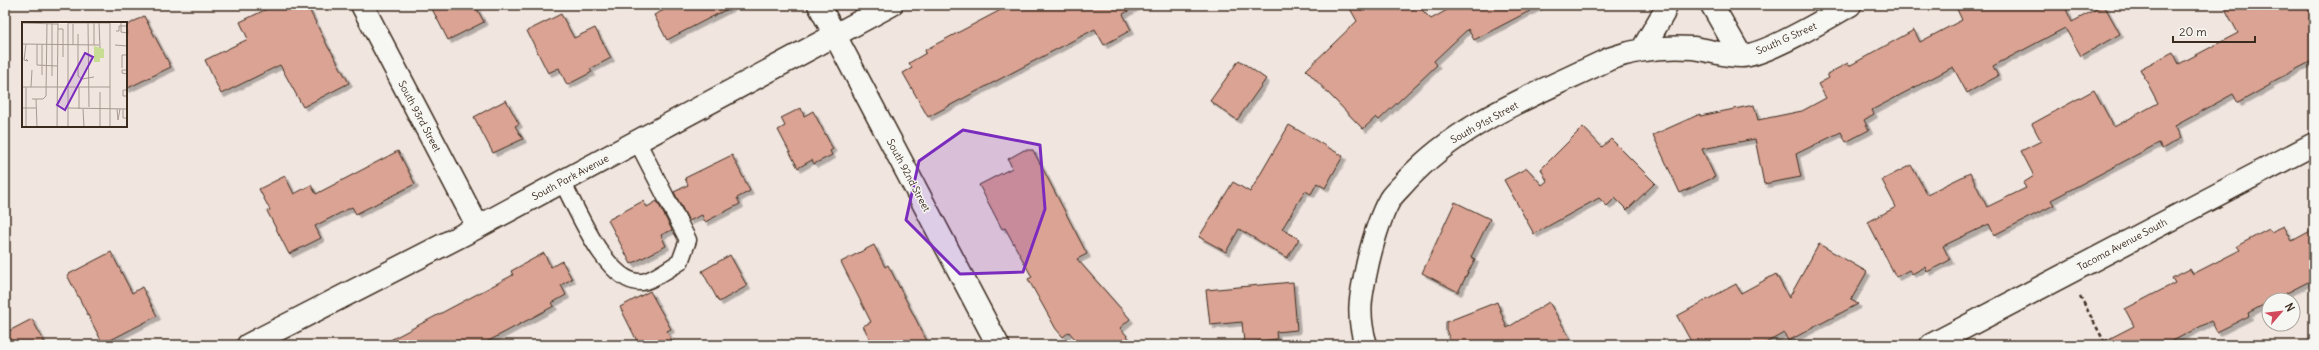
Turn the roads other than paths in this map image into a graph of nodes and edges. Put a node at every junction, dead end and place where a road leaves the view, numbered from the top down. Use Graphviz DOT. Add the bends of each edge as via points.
graph roads {
  1 [pos="362,5"];
  2 [pos="819,5"];
  3 [pos="890,5"];
  4 [pos="1666,5"];
  5 [pos="1712,5"];
  6 [pos="1850,5"];
  7 [pos="835,34"];
  8 [pos="1642,50"];
  9 [pos="1741,56"];
  10 [pos="637,141"];
  11 [pos="2314,144"];
  12 [pos="562,181"];
  13 [pos="478,227"];
  14 [pos="248,345"];
  15 [pos="998,345"];
  16 [pos="1366,345"];
  17 [pos="1931,345"];
  1 -- 13 [label="street, South 93rd Street"];
  2 -- 7 [label="street, South 92nd Street"];
  3 -- 7 [label="street, South Park Avenue"];
  4 -- 8 [label="street"];
  5 -- 9 [label="street"];
  6 -- 9 [label="street, South G Street" via="1806,30 1760,51"];
  7 -- 10 [label="street, South Park Avenue"];
  7 -- 15 [label="street, South 92nd Street"];
  8 -- 9 [label="street, South 91st Street" via="1692,48"];
  8 -- 16 [label="street, South 91st Street" via="1609,59 1488,119 1447,143 1423,162 1390,198 1375,236 1359,299"];
  10 -- 12 [label="street, South Park Avenue"];
  10 -- 12 [label="lane" via="688,240 680,262 643,282 629,280 611,266"];
  11 -- 17 [label="street, Tacoma Avenue South"];
  12 -- 13 [label="street, South Park Avenue"];
  13 -- 14 [label="street, South Park Avenue"];
}
